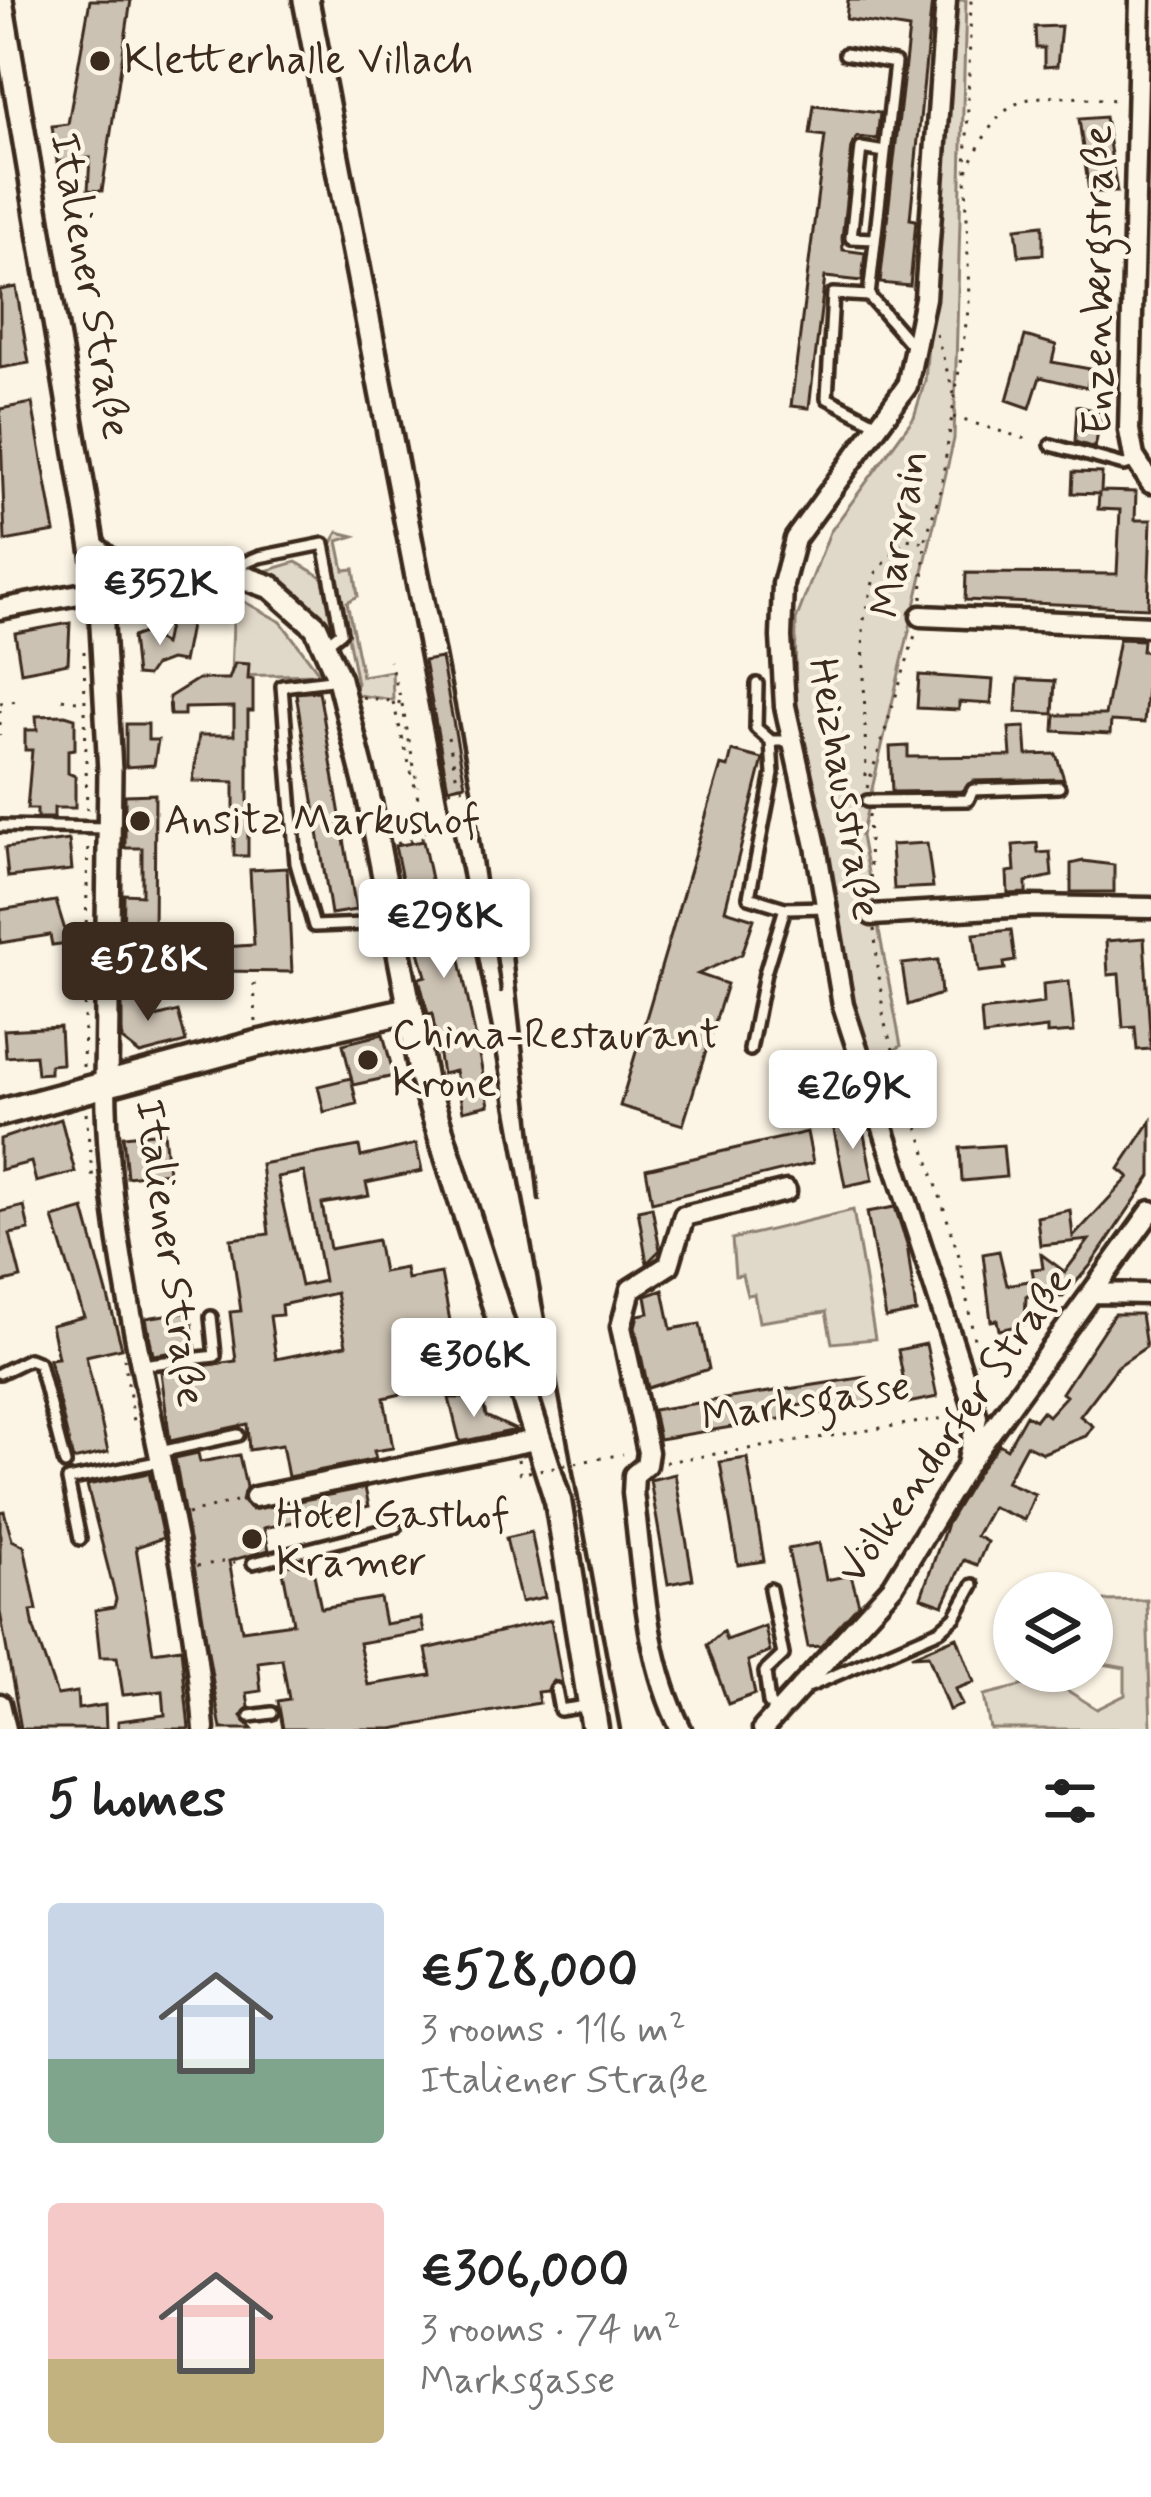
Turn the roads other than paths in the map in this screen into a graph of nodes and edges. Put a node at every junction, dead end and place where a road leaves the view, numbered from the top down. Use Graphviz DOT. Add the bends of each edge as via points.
graph roads {
  1 [pos="1,0"];
  2 [pos="946,0"];
  3 [pos="1140,0"];
  4 [pos="845,54"];
  5 [pos="1144,99"];
  6 [pos="885,152"];
  7 [pos="875,239"];
  8 [pos="1142,254"];
  9 [pos="868,296"];
  10 [pos="915,350"];
  11 [pos="1130,363"];
  12 [pos="1151,363"];
  13 [pos="881,426"];
  14 [pos="1051,446"];
  15 [pos="1137,461"];
  16 [pos="1151,483"];
  17 [pos="93,546"];
  18 [pos="226,571"];
  19 [pos="166,577"];
  20 [pos="100,590"];
  21 [pos="1,607"];
  22 [pos="921,616"];
  23 [pos="1151,626"];
  24 [pos="326,644"];
  25 [pos="757,684"];
  26 [pos="342,689"];
  27 [pos="771,741"];
  28 [pos="792,741"];
  29 [pos="1058,788"];
  30 [pos="868,801"];
  31 [pos="0,826"];
  32 [pos="109,828"];
  33 [pos="827,907"];
  34 [pos="785,908"];
  35 [pos="1151,908"];
  36 [pos="872,915"];
  37 [pos="392,923"];
  38 [pos="410,1010"];
  39 [pos="750,1050"];
  40 [pos="106,1083"];
  41 [pos="0,1113"];
  42 [pos="786,1191"];
  43 [pos="1151,1211"];
  44 [pos="1093,1294"];
  45 [pos="1151,1294"];
  46 [pos="211,1317"];
  47 [pos="141,1365"];
  48 [pos="0,1373"];
  49 [pos="238,1435"];
  50 [pos="540,1439"];
  51 [pos="161,1456"];
  52 [pos="65,1464"];
  53 [pos="967,1465"];
  54 [pos="255,1497"];
  55 [pos="396,1528"];
  56 [pos="80,1539"];
  57 [pos="253,1563"];
  58 [pos="973,1585"];
  59 [pos="770,1588"];
  60 [pos="556,1689"];
  61 [pos="798,1690"];
  62 [pos="0,1704"];
  63 [pos="272,1713"];
  64 [pos="250,1716"];
  65 [pos="593,1717"];
  66 [pos="770,1721"];
  67 [pos="209,1723"];
  68 [pos="6,1729"];
  69 [pos="681,1729"];
  1 -- 17 [label="street, Italiener Straße"];
  2 -- 10 [label="street, Heizhausstraße"];
  3 -- 5 [label="street, Enzenbergstraße"];
  4 -- 6 [label="lane" via="895,63"];
  5 -- 8 [label="street, Enzenbergstraße"];
  6 -- 7 [label="lane"];
  6 -- 7 [label="lane" via="861,148 851,238"];
  7 -- 9 [label="lane"];
  8 -- 11 [label="street, Enzenbergstraße"];
  9 -- 10 [label="lane"];
  9 -- 13 [label="lane" via="833,294 827,398"];
  10 -- 13 [label="street, Heizhausstraße" via="907,386"];
  11 -- 12 [label="lane"];
  11 -- 15 [label="street, Enzenbergstraße"];
  13 -- 28 [label="street, Heizhausstraße" via="795,539 781,637"];
  14 -- 15 [label="lane" via="1124,465"];
  15 -- 16 [label="street, Enzenbergstraße"];
  17 -- 19 [label="street" via="117,567"];
  17 -- 20 [label="street, Italiener Straße"];
  18 -- 19 [label="street"];
  18 -- 24 [label="street" via="295,604"];
  18 -- 24 [label="lane" via="324,544 340,632"];
  19 -- 20 [label="street"];
  20 -- 21 [label="street"];
  20 -- 32 [label="street, Italiener Straße"];
  22 -- 23 [label="street"];
  24 -- 26 [label="street"];
  25 -- 27 [label="lane" via="756,728"];
  26 -- 37 [label="street"];
  26 -- 37 [label="lane" via="282,686 299,885 314,926"];
  27 -- 28 [label="lane"];
  27 -- 34 [label="lane" via="773,774 749,897"];
  28 -- 33 [label="street, Heizhausstraße"];
  29 -- 30 [label="lane"];
  31 -- 32 [label="lane"];
  32 -- 40 [label="street, Italiener Straße"];
  33 -- 34 [label="lane"];
  33 -- 53 [label="street, Heizhausstraße" via="843,1005 977,1417"];
  34 -- 39 [label="lane"];
  35 -- 36 [label="street"];
  37 -- 38 [label="street"];
  38 -- 40 [label="main road"];
  38 -- 50 [label="main road" via="423,1078"];
  40 -- 41 [label="main road"];
  40 -- 47 [label="street, Italiener Straße"];
  42 -- 69 [label="street, Marksgasse" via="683,1216 669,1265 631,1289 621,1327 648,1452 633,1493 651,1634"];
  43 -- 44 [label="street, Völkendorfer Straße"];
  44 -- 45 [label="street"];
  44 -- 53 [label="street, Völkendorfer Straße"];
  46 -- 47 [label="lane" via="215,1356"];
  47 -- 51 [label="street, Italiener Straße"];
  48 -- 52 [label="lane" via="29,1359 38,1363"];
  49 -- 51 [label="lane"];
  50 -- 54 [label="street"];
  50 -- 65 [label="main road" via="566,1533"];
  51 -- 56 [label="lane" via="68,1480"];
  51 -- 67 [label="street, Italiener Straße"];
  53 -- 61 [label="street, Völkendorfer Straße" via="893,1586"];
  55 -- 57 [label="lane"];
  58 -- 61 [label="lane" via="940,1630"];
  59 -- 66 [label="lane" via="783,1655 765,1672"];
  60 -- 65 [label="lane" via="556,1710"];
  61 -- 66 [label="street, Völkendorfer Straße"];
  62 -- 68 [label="street"];
  63 -- 64 [label="lane"];
}
